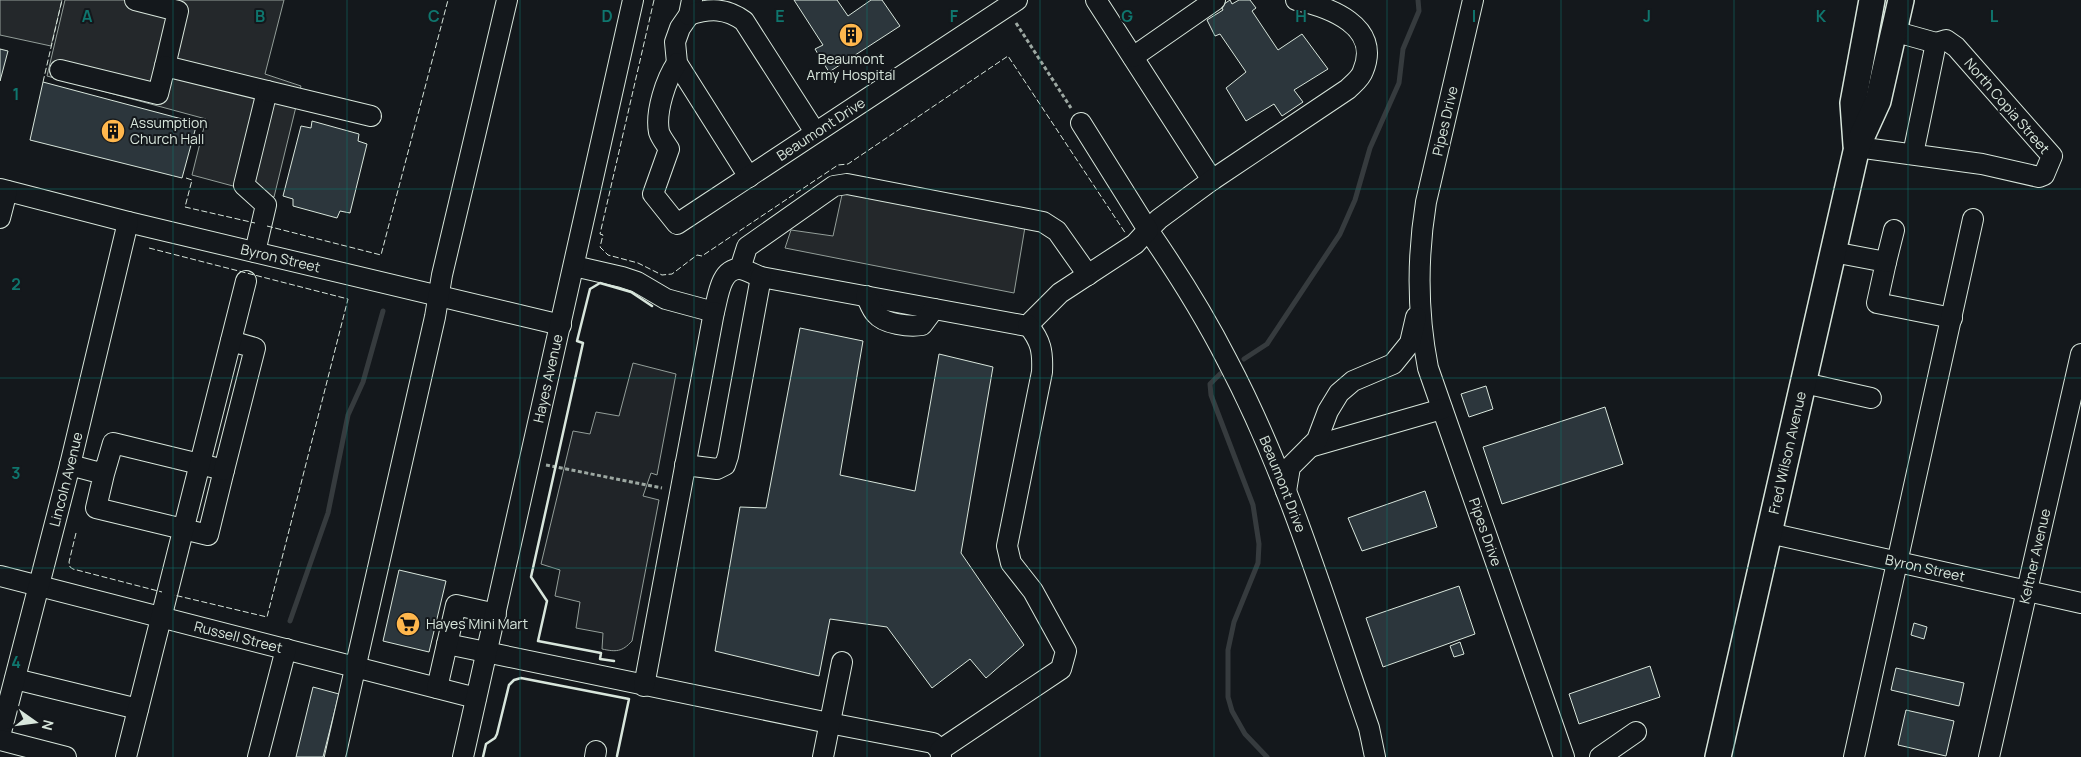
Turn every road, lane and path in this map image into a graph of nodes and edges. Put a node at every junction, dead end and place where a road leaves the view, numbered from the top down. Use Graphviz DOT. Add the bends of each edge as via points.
graph roads {
  1 [pos="135,0"];
  2 [pos="507,0"];
  3 [pos="634,0"];
  4 [pos="1096,0"];
  5 [pos="1215,0"];
  6 [pos="1296,0"];
  7 [pos="1473,0"];
  8 [pos="1872,0"];
  9 [pos="1901,0"];
  10 [pos="1908,0"];
  11 [pos="1012,3"];
  12 [pos="690,7"];
  13 [pos="1893,32"];
  14 [pos="1936,43"];
  15 [pos="1133,57"];
  16 [pos="677,63"];
  17 [pos="165,66"];
  18 [pos="60,70"];
  19 [pos="267,91"];
  20 [pos="371,116"];
  21 [pos="1081,123"];
  22 [pos="815,132"];
  23 [pos="1857,147"];
  24 [pos="1913,154"];
  25 [pos="749,177"];
  26 [pos="1212,180"];
  27 [pos="4,190"];
  28 [pos="0,218"];
  29 [pos="1973,219"];
  30 [pos="128,222"];
  31 [pos="1148,230"];
  32 [pos="1894,230"];
  33 [pos="256,252"];
  34 [pos="1833,252"];
  35 [pos="1886,262"];
  36 [pos="574,266"];
  37 [pos="740,268"];
  38 [pos="1088,275"];
  39 [pos="761,277"];
  40 [pos="246,280"];
  41 [pos="439,296"];
  42 [pos="1419,303"];
  43 [pos="714,312"];
  44 [pos="1952,318"];
  45 [pos="560,325"];
  46 [pos="1028,325"];
  47 [pos="231,341"];
  48 [pos="2081,354"];
  49 [pos="1804,383"];
  50 [pos="1871,398"];
  51 [pos="1442,408"];
  52 [pos="1310,447"];
  53 [pos="199,464"];
  54 [pos="70,465"];
  55 [pos="545,465"];
  56 [pos="685,465"];
  57 [pos="224,470"];
  58 [pos="104,474"];
  59 [pos="669,490"];
  60 [pos="1286,491"];
  61 [pos="183,529"];
  62 [pos="1769,533"];
  63 [pos="1899,562"];
  64 [pos="0,576"];
  65 [pos="38,586"];
  66 [pos="2027,591"];
  67 [pos="2081,603"];
  68 [pos="496,614"];
  69 [pos="161,617"];
  70 [pos="446,644"];
  71 [pos="286,649"];
  72 [pos="487,653"];
  73 [pos="842,662"];
  74 [pos="356,667"];
  75 [pos="15,679"];
  76 [pos="644,686"];
  77 [pos="436,688"];
  78 [pos="476,698"];
  79 [pos="138,709"];
  80 [pos="829,723"];
  81 [pos="1636,732"];
  82 [pos="0,736"];
  83 [pos="0,740"];
  84 [pos="941,754"];
  85 [pos="66,757"];
  86 [pos="126,757"];
  87 [pos="258,757"];
  88 [pos="335,757"];
  89 [pos="463,757"];
  90 [pos="823,757"];
  91 [pos="1375,757"];
  92 [pos="1564,757"];
  93 [pos="1600,757"];
  94 [pos="1718,757"];
  95 [pos="1854,757"];
  96 [pos="1989,757"];
  1 -- 17 [label="street" via="178,11"];
  2 -- 41 [label="street"];
  3 -- 36 [label="street, Hayes Avenue"];
  4 -- 15 [label="street"];
  5 -- 15 [label="street"];
  6 -- 26 [label="street" via="1332,10 1348,19 1362,35 1368,52 1363,73 1348,89"];
  7 -- 42 [label="street, Pipes Drive" via="1426,202 1418,267"];
  8 -- 23 [label="main road, Fred Wilson Avenue" via="1853,103"];
  9 -- 13 [label="main road, Fred Wilson Avenue"];
  10 -- 13 [label="main road"];
  11 -- 21 [label="path"];
  11 -- 22 [label="street, Beaumont Drive"];
  12 -- 16 [label="street" via="675,42"];
  12 -- 22 [label="street" via="719,9 744,21"];
  13 -- 14 [label="street, North Copia Street"];
  13 -- 23 [label="main road, Fred Wilson Avenue" via="1878,101"];
  14 -- 24 [label="street"];
  14 -- 24 [label="street, North Copia Street" via="1946,40 1956,47 2052,156 2044,175 2039,177 1982,164"];
  15 -- 26 [label="street"];
  16 -- 25 [label="street"];
  16 -- 25 [label="street, Beaumont Drive" via="668,78 659,117 660,133 669,149 654,194 677,224"];
  17 -- 18 [label="street" via="158,94"];
  17 -- 19 [label="street"];
  19 -- 20 [label="street"];
  19 -- 33 [label="street" via="244,185 266,205"];
  21 -- 31 [label="street, Beaumont Drive"];
  22 -- 25 [label="street, Beaumont Drive"];
  23 -- 24 [label="street, North Copia Street"];
  23 -- 34 [label="main road, Fred Wilson Avenue"];
  26 -- 31 [label="street"];
  27 -- 28 [label="street"];
  27 -- 30 [label="street, Byron Street"];
  29 -- 44 [label="street"];
  30 -- 33 [label="street, Byron Street"];
  30 -- 54 [label="street, Lincoln Avenue"];
  31 -- 38 [label="street" via="1135,244"];
  31 -- 60 [label="street, Beaumont Drive" via="1228,361"];
  32 -- 35 [label="street"];
  33 -- 41 [label="street, Byron Street"];
  34 -- 35 [label="street"];
  34 -- 49 [label="main road, Fred Wilson Avenue"];
  35 -- 44 [label="street" via="1877,303"];
  36 -- 43 [label="street" via="622,277 666,299"];
  36 -- 45 [label="street, Hayes Avenue"];
  37 -- 38 [label="street" via="747,247 834,186 847,184 1043,222 1057,231"];
  37 -- 39 [label="street"];
  37 -- 43 [label="street" via="724,278"];
  38 -- 46 [label="street" via="1060,293"];
  39 -- 46 [label="street"];
  39 -- 56 [label="street" via="725,465 717,469"];
  40 -- 47 [label="street"];
  41 -- 45 [label="street, Byron Street"];
  41 -- 74 [label="street"];
  42 -- 51 [label="street, Pipes Drive" via="1428,368"];
  42 -- 52 [label="street, Pipes Drive" via="1410,343 1393,364 1354,381 1339,393 1317,440"];
  43 -- 56 [label="street"];
  44 -- 63 [label="street"];
  45 -- 68 [label="street, Hayes Avenue"];
  46 -- 84 [label="street" via="1040,344 1042,372 1007,546 1011,563 1032,591 1066,651 1061,669"];
  47 -- 53 [label="street"];
  47 -- 57 [label="street" via="255,348"];
  48 -- 66 [label="street, Keltner Avenue"];
  49 -- 50 [label="street"];
  49 -- 62 [label="main road, Fred Wilson Avenue"];
  51 -- 52 [label="street"];
  51 -- 92 [label="street, Pipes Drive"];
  52 -- 60 [label="street, Pipes Drive" via="1290,467"];
  53 -- 57 [label="street"];
  53 -- 58 [label="street" via="113,443"];
  53 -- 61 [label="street"];
  54 -- 58 [label="street"];
  54 -- 65 [label="street, Lincoln Avenue"];
  55 -- 59 [label="path"];
  56 -- 76 [label="street"];
  57 -- 61 [label="street" via="208,535"];
  58 -- 61 [label="street" via="96,508"];
  60 -- 91 [label="street, Beaumont Drive" via="1368,728"];
  61 -- 69 [label="street"];
  62 -- 63 [label="street, Byron Street"];
  62 -- 94 [label="main road, Fred Wilson Avenue"];
  63 -- 66 [label="street, Byron Street"];
  63 -- 95 [label="street"];
  64 -- 65 [label="street, Russell Street"];
  65 -- 69 [label="street, Russell Street"];
  65 -- 75 [label="street, Lincoln Avenue"];
  66 -- 67 [label="street, Byron Street"];
  66 -- 96 [label="street, Keltner Avenue"];
  68 -- 70 [label="street" via="456,605"];
  68 -- 72 [label="street, Hayes Avenue"];
  69 -- 71 [label="street, Russell Street"];
  69 -- 79 [label="street"];
  70 -- 72 [label="street"];
  70 -- 77 [label="street"];
  71 -- 74 [label="street, Russell Street"];
  71 -- 87 [label="street"];
  72 -- 76 [label="street"];
  72 -- 78 [label="street, Hayes Avenue"];
  73 -- 80 [label="street"];
  74 -- 77 [label="street, Russell Street"];
  74 -- 88 [label="street"];
  75 -- 79 [label="street"];
  75 -- 82 [label="street, Lincoln Avenue"];
  76 -- 80 [label="street"];
  77 -- 78 [label="street, Russell Street"];
  78 -- 89 [label="street, Hayes Avenue"];
  79 -- 86 [label="street"];
  80 -- 84 [label="street" via="933,742"];
  80 -- 90 [label="street"];
  81 -- 93 [label="street"];
  83 -- 85 [label="street"];
}
